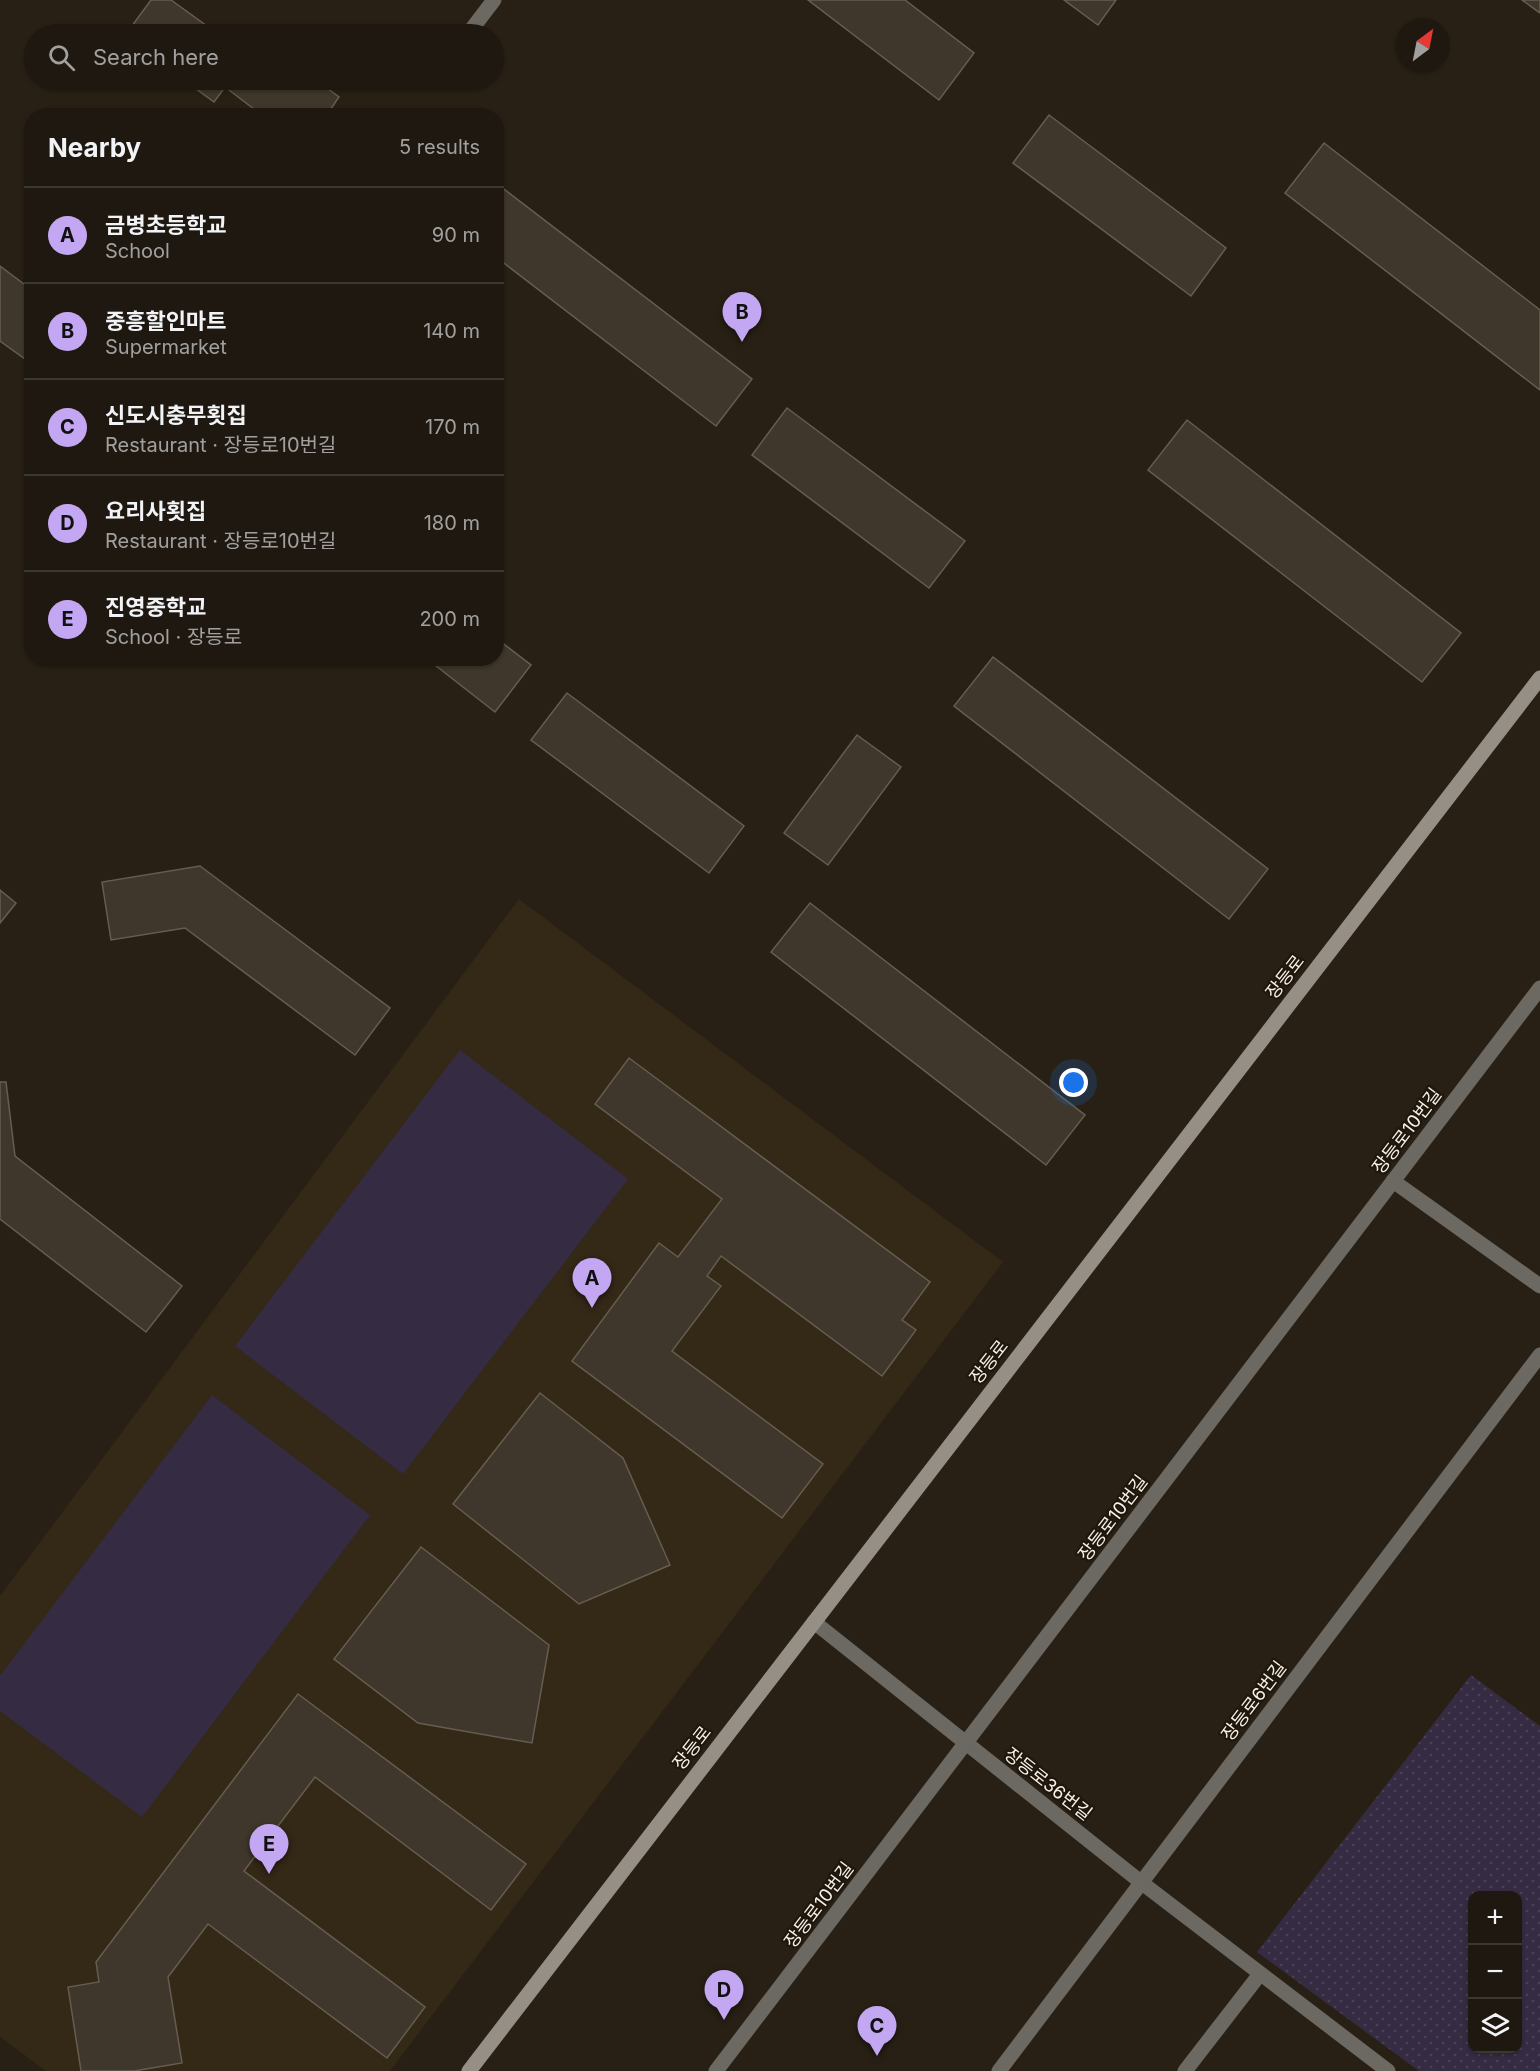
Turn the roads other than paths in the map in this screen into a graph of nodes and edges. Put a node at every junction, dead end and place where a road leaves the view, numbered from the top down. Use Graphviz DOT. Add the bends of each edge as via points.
graph roads {
  1 [pos="494,0"];
  2 [pos="476,24"];
  3 [pos="1540,678"];
  4 [pos="1540,988"];
  5 [pos="1393,1181"];
  6 [pos="1540,1286"];
  7 [pos="1540,1355"];
  8 [pos="814,1622"];
  9 [pos="966,1744"];
  10 [pos="1142,1883"];
  11 [pos="1260,1974"];
  12 [pos="469,2071"];
  13 [pos="716,2071"];
  14 [pos="999,2071"];
  15 [pos="1185,2071"];
  16 [pos="1388,2071"];
  1 -- 2 [label="street"];
  3 -- 8 [label="main road, 장등로"];
  4 -- 5 [label="street, 장등로10번길"];
  5 -- 6 [label="street"];
  5 -- 9 [label="street, 장등로10번길"];
  7 -- 10 [label="street, 장등로6번길"];
  8 -- 9 [label="street, 장등로36번길"];
  8 -- 12 [label="main road, 장등로"];
  9 -- 10 [label="street, 장등로36번길"];
  9 -- 13 [label="street, 장등로10번길"];
  10 -- 11 [label="street, 장등로36번길"];
  10 -- 14 [label="street, 장등로6번길"];
  11 -- 15 [label="street"];
  11 -- 16 [label="street, 장등로36번길"];
}
